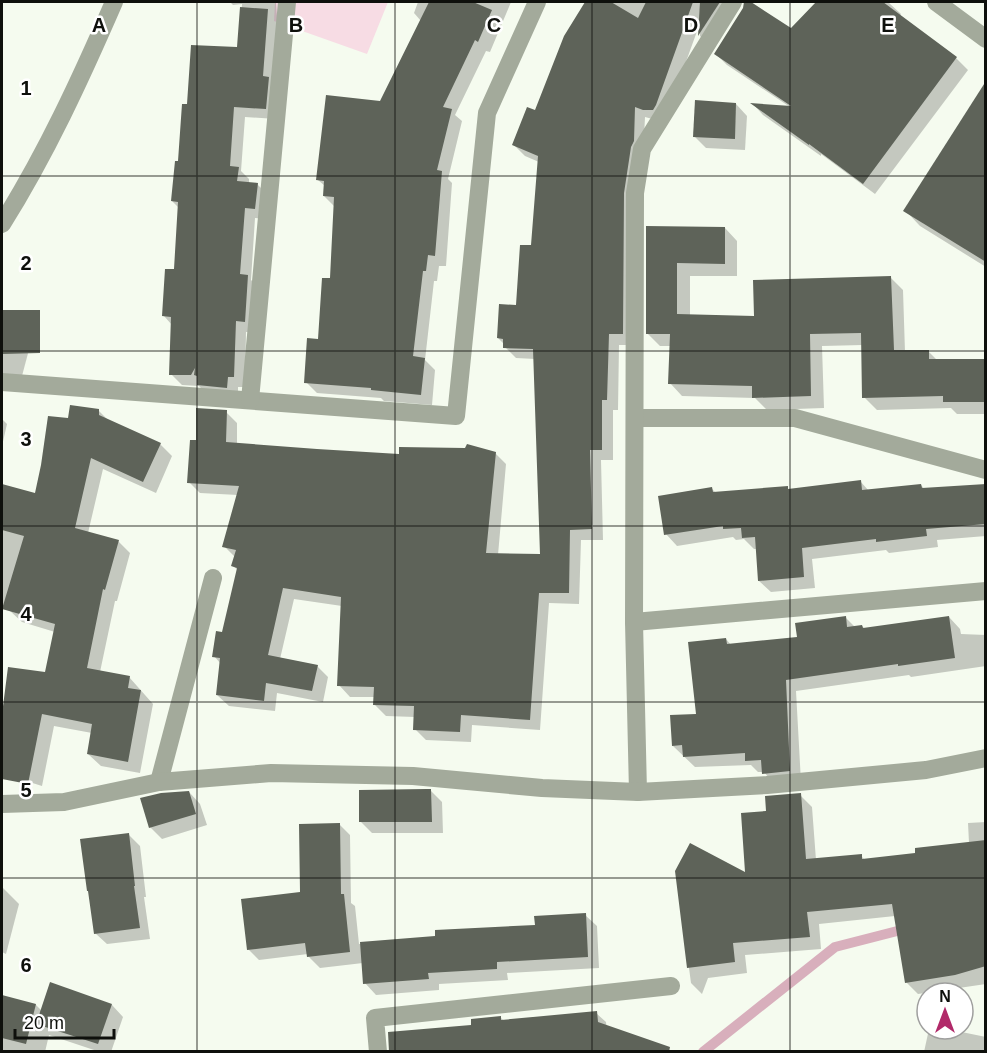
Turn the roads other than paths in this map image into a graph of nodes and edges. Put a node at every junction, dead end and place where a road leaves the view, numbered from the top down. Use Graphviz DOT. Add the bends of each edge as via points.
graph roads {
  1 [pos="114,2"];
  2 [pos="287,2"];
  3 [pos="537,2"];
  4 [pos="733,2"];
  5 [pos="936,2"];
  6 [pos="986,39"];
  7 [pos="2,224"];
  8 [pos="2,382"];
  9 [pos="250,400"];
  10 [pos="635,418"];
  11 [pos="986,471"];
  12 [pos="213,578"];
  13 [pos="986,591"];
  14 [pos="634,622"];
  15 [pos="986,758"];
  16 [pos="159,782"];
  17 [pos="638,792"];
  18 [pos="2,804"];
  19 [pos="671,986"];
  20 [pos="378,1052"];
  1 -- 7 [label="street" via="46,149"];
  2 -- 9 [label="street"];
  3 -- 9 [label="street" via="487,113 456,416"];
  4 -- 10 [label="street" via="642,149 635,193"];
  5 -- 6 [label="street"];
  8 -- 9 [label="street"];
  10 -- 11 [label="street" via="795,418"];
  10 -- 14 [label="street"];
  12 -- 16 [label="street"];
  13 -- 14 [label="street"];
  14 -- 17 [label="street"];
  15 -- 17 [label="street" via="926,770"];
  16 -- 17 [label="street" via="271,773 413,776"];
  16 -- 18 [label="street" via="64,802"];
  19 -- 20 [label="street" via="375,1018"];
}
